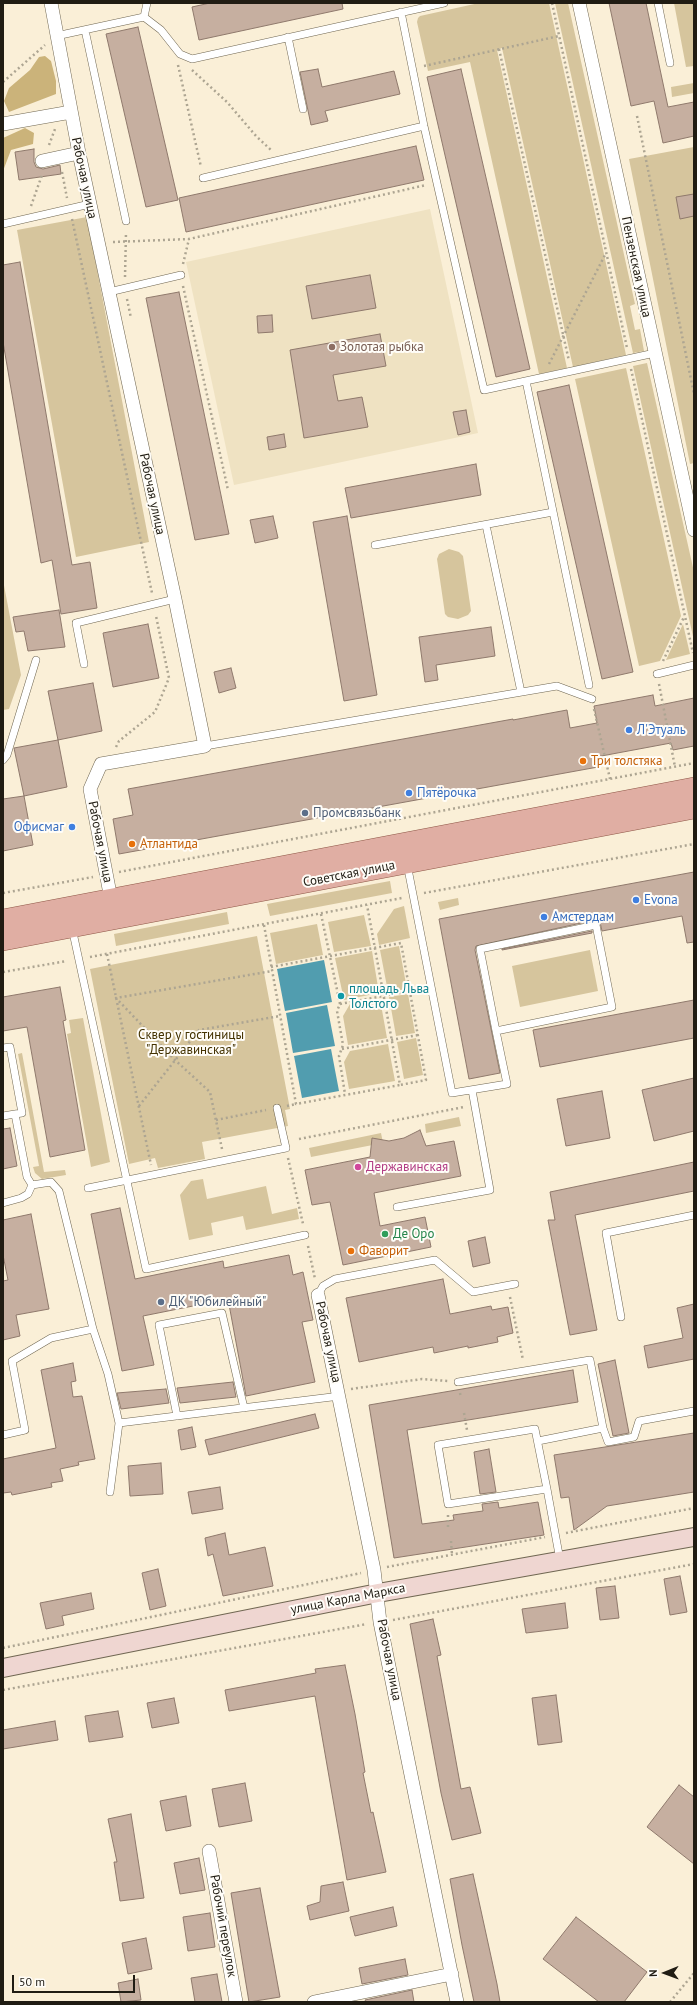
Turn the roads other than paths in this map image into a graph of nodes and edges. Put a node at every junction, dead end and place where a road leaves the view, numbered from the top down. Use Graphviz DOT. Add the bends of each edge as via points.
graph roads {
  1 [pos="51,3"];
  2 [pos="147,3"];
  3 [pos="444,3"];
  4 [pos="579,3"];
  5 [pos="658,3"];
  6 [pos="401,12"];
  7 [pos="144,17"];
  8 [pos="85,30"];
  9 [pos="56,36"];
  10 [pos="288,37"];
  11 [pos="670,63"];
  12 [pos="303,109"];
  13 [pos="66,113"];
  14 [pos="3,124"];
  15 [pos="424,126"];
  16 [pos="79,153"];
  17 [pos="42,161"];
  18 [pos="203,178"];
  19 [pos="90,204"];
  20 [pos="126,221"];
  21 [pos="3,224"];
  22 [pos="180,275"];
  23 [pos="109,292"];
  24 [pos="655,353"];
  25 [pos="526,381"];
  26 [pos="553,512"];
  27 [pos="486,525"];
  28 [pos="694,530"];
  29 [pos="375,546"];
  30 [pos="175,599"];
  31 [pos="36,660"];
  32 [pos="84,664"];
  33 [pos="694,665"];
  34 [pos="657,674"];
  35 [pos="589,685"];
  36 [pos="521,692"];
  37 [pos="592,699"];
  38 [pos="205,746"];
  39 [pos="3,760"];
  40 [pos="694,788"];
  41 [pos="694,808"];
  42 [pos="407,863"];
  43 [pos="111,899"];
  44 [pos="3,920"];
  45 [pos="72,926"];
  46 [pos="3,940"];
  47 [pos="496,1031"];
  48 [pos="3,1048"];
  49 [pos="472,1090"];
  50 [pos="277,1108"];
  51 [pos="15,1114"];
  52 [pos="3,1116"];
  53 [pos="125,1180"];
  54 [pos="32,1185"];
  55 [pos="88,1188"];
  56 [pos="3,1203"];
  57 [pos="397,1207"];
  58 [pos="694,1215"];
  59 [pos="305,1235"];
  60 [pos="511,1285"];
  61 [pos="318,1295"];
  62 [pos="622,1317"];
  63 [pos="93,1329"];
  64 [pos="458,1382"];
  65 [pos="339,1393"];
  66 [pos="244,1408"];
  67 [pos="694,1411"];
  68 [pos="176,1416"];
  69 [pos="119,1423"];
  70 [pos="603,1428"];
  71 [pos="3,1435"];
  72 [pos="538,1441"];
  73 [pos="548,1488"];
  74 [pos="110,1492"];
  75 [pos="694,1537"];
  76 [pos="560,1560"];
  77 [pos="378,1593"];
  78 [pos="3,1668"];
  79 [pos="209,1851"];
  80 [pos="452,1974"];
  81 [pos="236,2002"];
  82 [pos="314,2002"];
  83 [pos="457,2002"];
  1 -- 9 [label="street, Рабочая улица"];
  2 -- 7 [label="lane"];
  3 -- 6 [label="lane"];
  4 -- 24 [label="street, Пензенская улица"];
  5 -- 11 [label="lane"];
  6 -- 10 [label="lane"];
  6 -- 15 [label="lane"];
  7 -- 8 [label="lane"];
  7 -- 10 [label="lane" via="161,30 180,54 192,59"];
  8 -- 9 [label="lane"];
  8 -- 20 [label="lane"];
  9 -- 13 [label="street, Рабочая улица"];
  10 -- 12 [label="lane"];
  13 -- 14 [label="street"];
  13 -- 16 [label="street, Рабочая улица"];
  15 -- 18 [label="lane"];
  15 -- 25 [label="lane" via="484,390"];
  16 -- 17 [label="street"];
  16 -- 19 [label="street, Рабочая улица"];
  19 -- 21 [label="lane"];
  19 -- 23 [label="street, Рабочая улица"];
  22 -- 23 [label="lane"];
  23 -- 30 [label="street, Рабочая улица"];
  24 -- 25 [label="lane"];
  24 -- 28 [label="street, Пензенская улица"];
  25 -- 26 [label="lane"];
  26 -- 27 [label="lane"];
  26 -- 35 [label="lane"];
  27 -- 29 [label="lane"];
  27 -- 36 [label="lane"];
  30 -- 32 [label="lane" via="76,623"];
  30 -- 38 [label="street, Рабочая улица"];
  31 -- 39 [label="lane" via="7,755"];
  33 -- 34 [label="lane"];
  36 -- 37 [label="lane" via="557,686"];
  36 -- 38 [label="lane"];
  38 -- 43 [label="street, Рабочая улица" via="100,764 90,789"];
  40 -- 43 [label="main road"];
  41 -- 42 [label="main road, Советская улица"];
  42 -- 45 [label="main road, Советская улица"];
  42 -- 49 [label="lane" via="452,1093"];
  43 -- 44 [label="main road"];
  45 -- 46 [label="main road, Советская улица"];
  45 -- 53 [label="lane"];
  47 -- 47 [label="lane" via="612,1007 596,925 480,949"];
  47 -- 49 [label="lane" via="507,1084"];
  48 -- 51 [label="lane" via="10,1047 22,1113"];
  49 -- 57 [label="lane" via="490,1190"];
  50 -- 53 [label="lane" via="286,1148"];
  51 -- 52 [label="lane"];
  51 -- 54 [label="lane" via="27,1177"];
  53 -- 55 [label="lane"];
  53 -- 59 [label="lane" via="146,1269"];
  54 -- 56 [label="lane" via="28,1194"];
  54 -- 63 [label="lane" via="51,1182 59,1191"];
  58 -- 62 [label="lane" via="606,1233"];
  60 -- 61 [label="lane" via="473,1292 436,1260 335,1279 324,1286"];
  61 -- 65 [label="street, Рабочая улица"];
  63 -- 69 [label="lane" via="108,1374"];
  63 -- 71 [label="lane" via="51,1338 12,1361 25,1430"];
  64 -- 70 [label="lane" via="590,1360"];
  65 -- 66 [label="lane"];
  65 -- 77 [label="street, Рабочая улица"];
  66 -- 68 [label="lane"];
  66 -- 68 [label="lane" via="222,1313 159,1326"];
  67 -- 70 [label="lane" via="639,1420 634,1437 608,1442"];
  68 -- 69 [label="lane"];
  69 -- 74 [label="lane"];
  70 -- 72 [label="lane"];
  72 -- 73 [label="lane"];
  72 -- 73 [label="lane" via="536,1429 438,1445 448,1504"];
  73 -- 76 [label="lane"];
  75 -- 76 [label="main road, улица Карла Маркса"];
  76 -- 77 [label="main road, улица Карла Маркса"];
  77 -- 78 [label="main road, улица Карла Маркса"];
  77 -- 80 [label="street, Рабочая улица" via="380,1622"];
  79 -- 81 [label="street, Рабочий переулок"];
  80 -- 82 [label="street"];
  80 -- 83 [label="street, Рабочая улица"];
}
